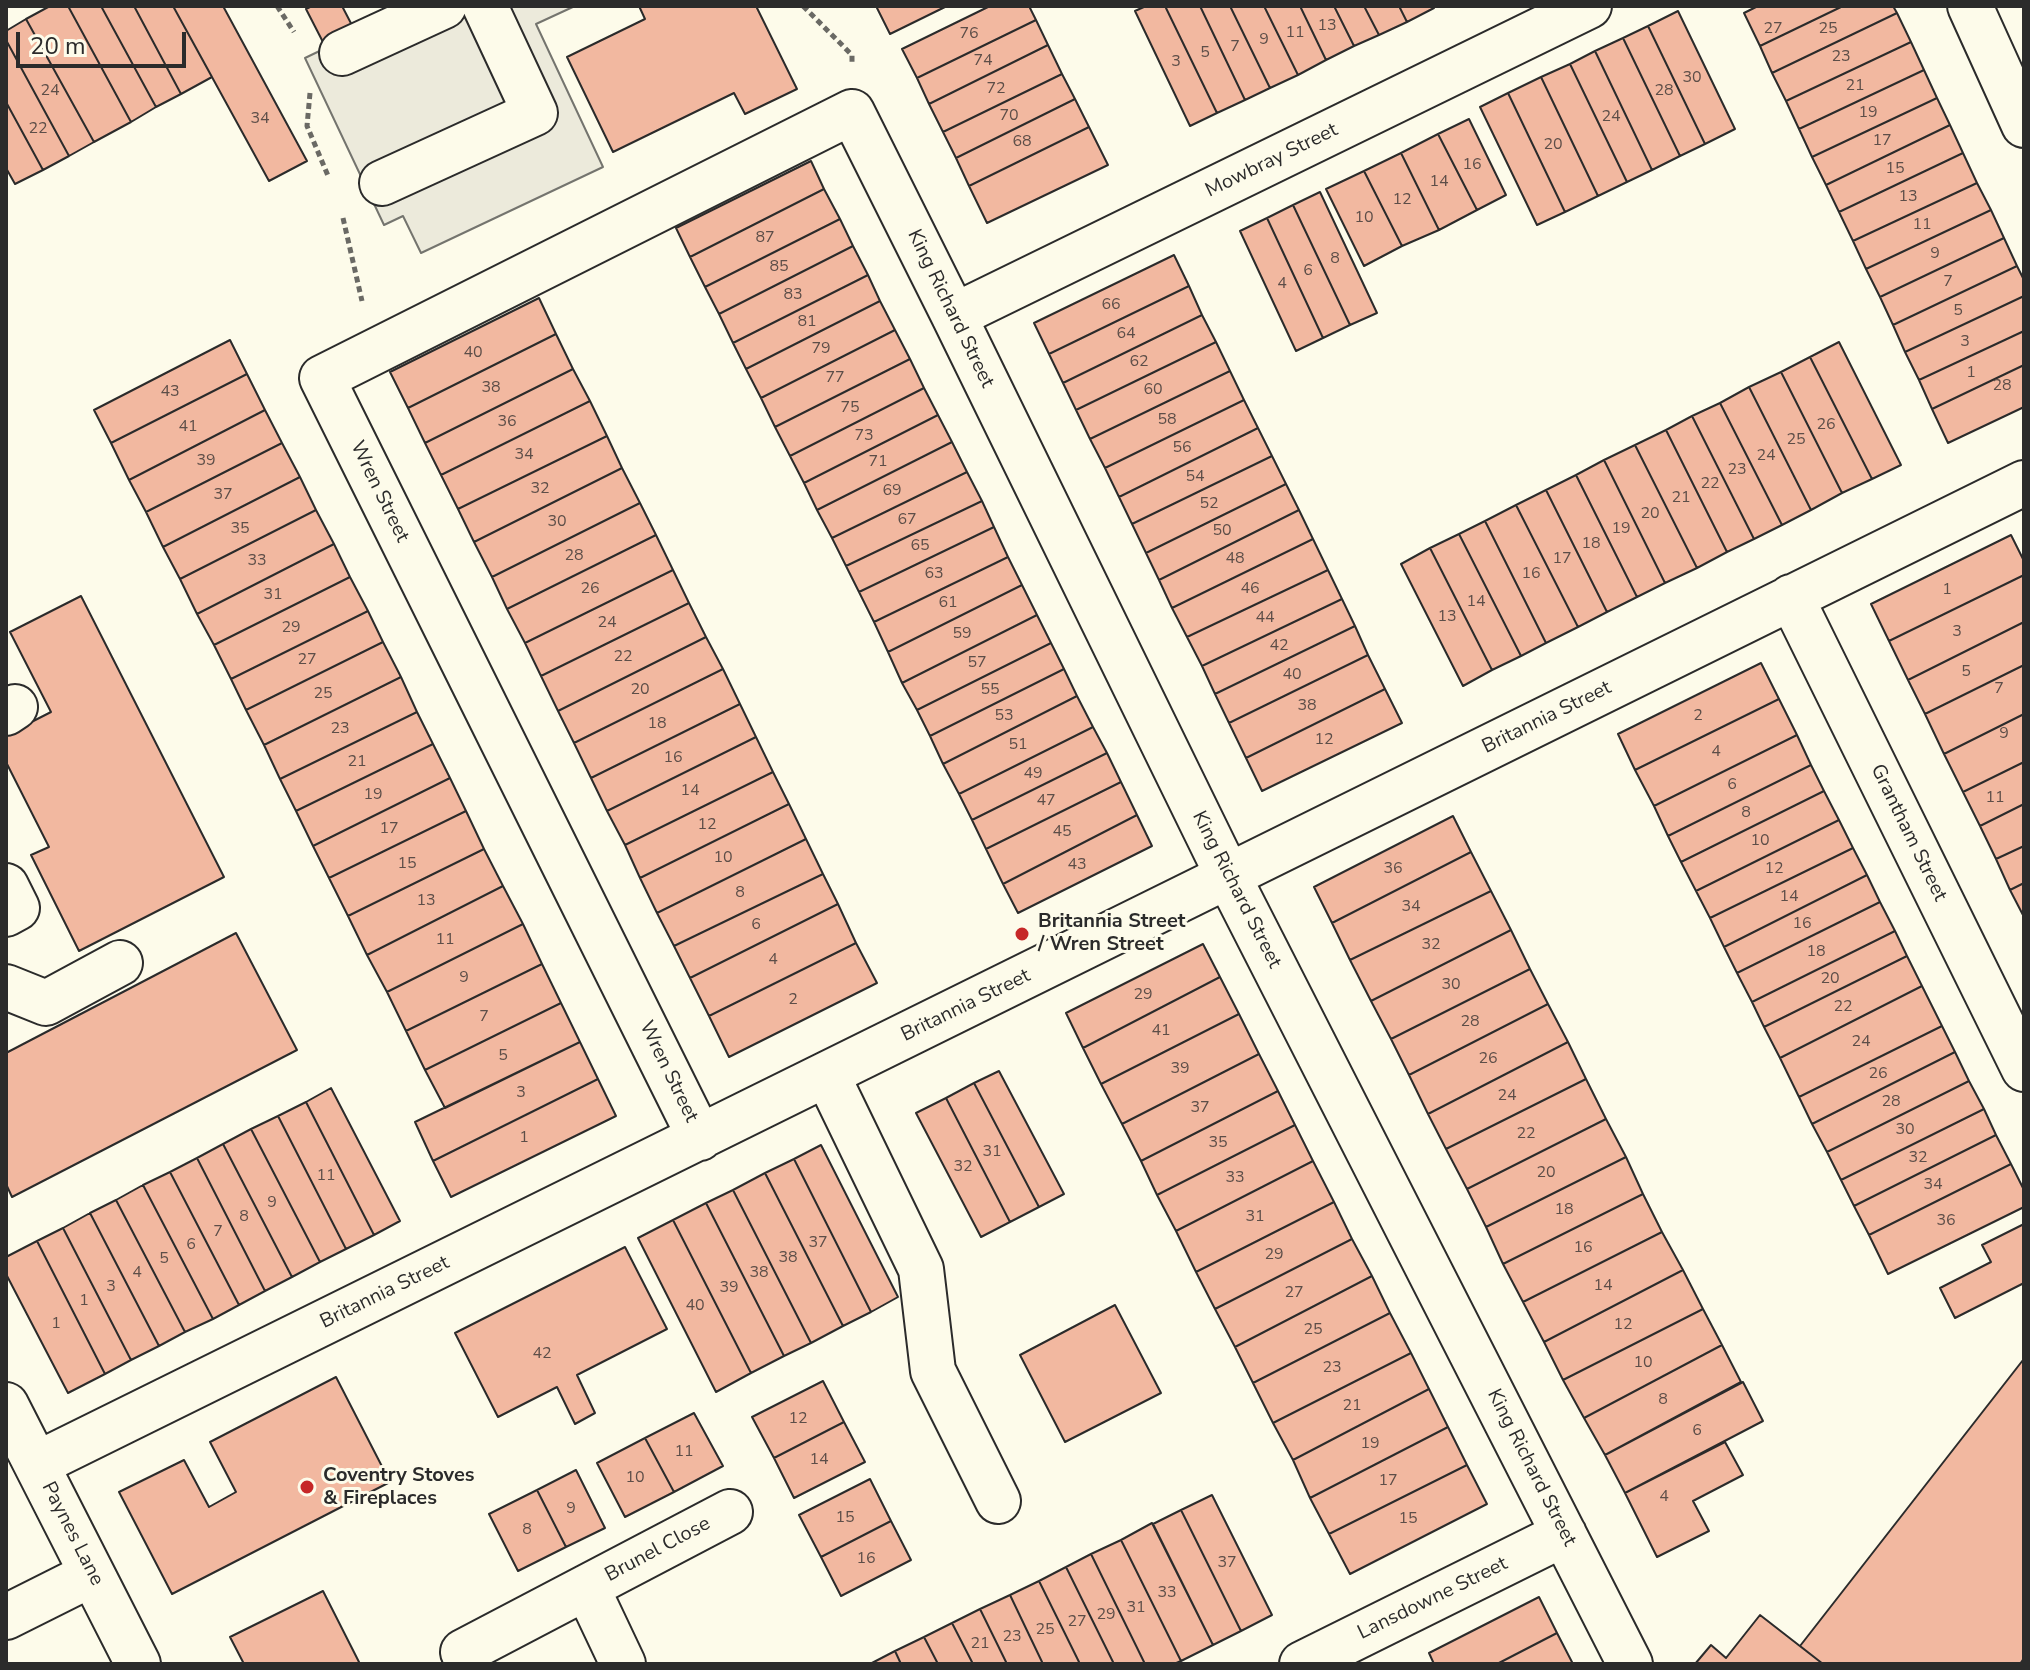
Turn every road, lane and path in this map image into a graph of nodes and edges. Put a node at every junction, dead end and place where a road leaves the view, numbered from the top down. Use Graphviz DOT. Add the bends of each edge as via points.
graph roads {
  1 [pos="444,6"];
  2 [pos="485,6"];
  3 [pos="803,6"];
  4 [pos="1589,6"];
  5 [pos="1970,6"];
  6 [pos="342,53"];
  7 [pos="852,112"];
  8 [pos="2024,125"];
  9 [pos="382,183"];
  10 [pos="954,316"];
  11 [pos="2024,483"];
  12 [pos="1791,597"];
  13 [pos="1228,876"];
  14 [pos="6,886"];
  15 [pos="6,914"];
  16 [pos="120,963"];
  17 [pos="6,987"];
  18 [pos="2024,1069"];
  19 [pos="827,1075"];
  20 [pos="700,1138"];
  21 [pos="6,1405"];
  22 [pos="37,1464"];
  23 [pos="998,1501"];
  24 [pos="730,1512"];
  25 [pos="1564,1534"];
  26 [pos="92,1574"];
  27 [pos="587,1588"];
  28 [pos="6,1617"];
  29 [pos="463,1652"];
  30 [pos="138,1664"];
  31 [pos="623,1664"];
  32 [pos="1302,1664"];
  33 [pos="1630,1664"];
  1 -- 6 [label="street"];
  2 -- 9 [label="street" via="535,113"];
  3 -- 7 [label="path" via="852,55"];
  4 -- 10 [label="street, Mowbray Street"];
  5 -- 8 [label="street"];
  7 -- 10 [label="street, King Richard Street"];
  7 -- 20 [label="street, Wren Street" via="322,378"];
  10 -- 13 [label="street, King Richard Street"];
  11 -- 12 [label="street, Britannia Street"];
  12 -- 13 [label="street, Britannia Street"];
  12 -- 18 [label="street, Grantham Street"];
  13 -- 19 [label="street, Britannia Street"];
  13 -- 25 [label="street, King Richard Street"];
  14 -- 15 [label="street" via="17,908"];
  16 -- 17 [label="street" via="46,1003"];
  19 -- 20 [label="street, Britannia Street"];
  19 -- 23 [label="street" via="921,1269 933,1371"];
  20 -- 22 [label="street, Britannia Street"];
  21 -- 22 [label="street, Paynes Lane"];
  22 -- 26 [label="street, Paynes Lane"];
  24 -- 27 [label="street, Brunel Close"];
  25 -- 32 [label="street, Lansdowne Street"];
  25 -- 33 [label="street, King Richard Street"];
  26 -- 28 [label="street"];
  26 -- 30 [label="street, Paynes Lane"];
  27 -- 29 [label="street, Brunel Close"];
  27 -- 31 [label="street, Brunel Close"];
}
